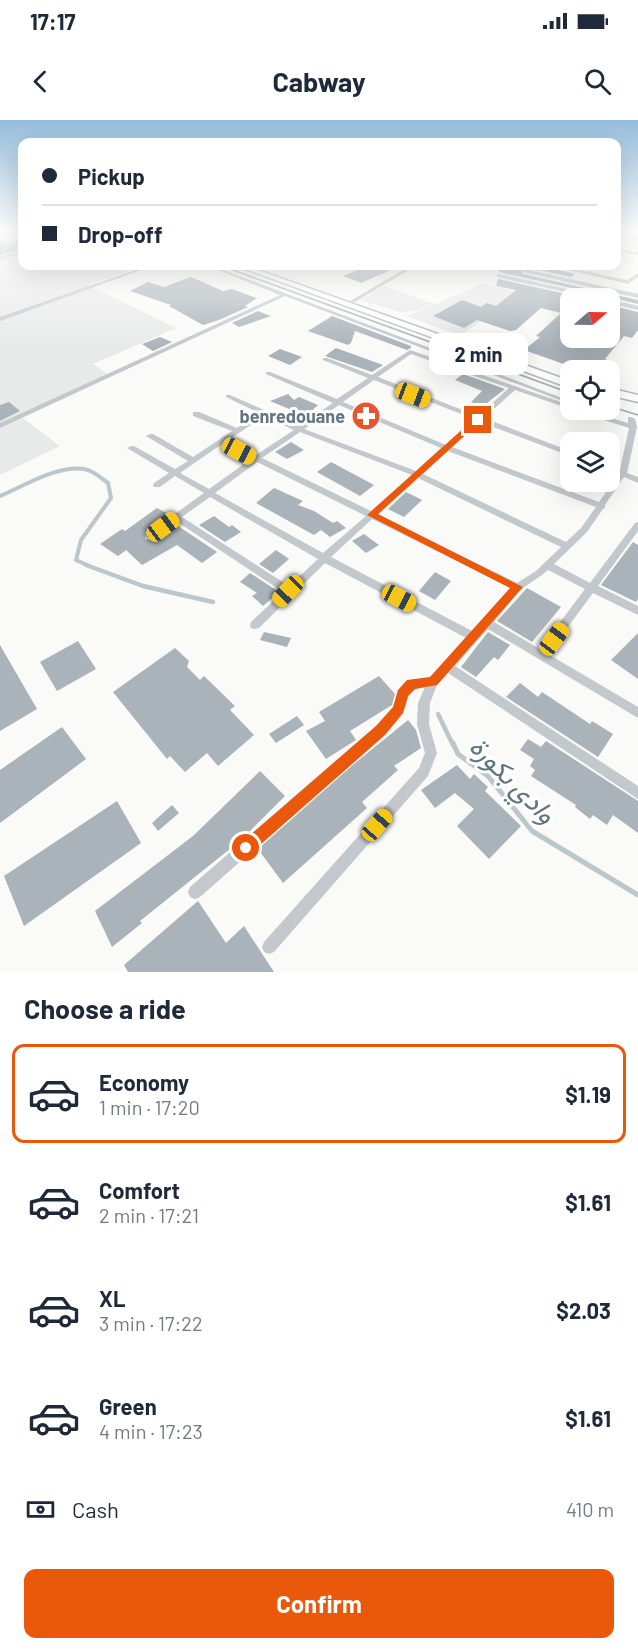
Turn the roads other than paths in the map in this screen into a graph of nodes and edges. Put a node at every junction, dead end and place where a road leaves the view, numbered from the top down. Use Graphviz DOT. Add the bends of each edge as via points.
graph roads {
  1 [pos="137,271"];
  2 [pos="223,271"];
  3 [pos="254,271"];
  4 [pos="270,271"];
  5 [pos="405,271"];
  6 [pos="525,271"];
  7 [pos="577,271"];
  8 [pos="638,275"];
  9 [pos="499,276"];
  10 [pos="560,290"];
  11 [pos="286,294"];
  12 [pos="638,296"];
  13 [pos="353,301"];
  14 [pos="620,304"];
  15 [pos="638,308"];
  16 [pos="0,319"];
  17 [pos="419,345"];
  18 [pos="410,352"];
  19 [pos="325,359"];
  20 [pos="268,373"];
  21 [pos="560,375"];
  22 [pos="370,378"];
  23 [pos="560,381"];
  24 [pos="512,389"];
  25 [pos="620,394"];
  26 [pos="228,396"];
  27 [pos="560,397"];
  28 [pos="638,399"];
  29 [pos="620,400"];
  30 [pos="338,401"];
  31 [pos="560,404"];
  32 [pos="638,405"];
  33 [pos="265,412"];
  34 [pos="196,414"];
  35 [pos="478,420"];
  36 [pos="634,422"];
  37 [pos="0,426"];
  38 [pos="298,429"];
  39 [pos="238,431"];
  40 [pos="150,436"];
  41 [pos="223,442"];
  42 [pos="445,447"];
  43 [pos="131,448"];
  44 [pos="560,450"];
  45 [pos="255,460"];
  46 [pos="194,461"];
  47 [pos="620,472"];
  48 [pos="176,473"];
  49 [pos="623,473"];
  50 [pos="417,474"];
  51 [pos="638,480"];
  52 [pos="157,485"];
  53 [pos="211,494"];
  54 [pos="602,506"];
  55 [pos="371,515"];
  56 [pos="176,517"];
  57 [pos="638,525"];
  58 [pos="150,536"];
  59 [pos="566,546"];
  60 [pos="324,558"];
  61 [pos="547,565"];
  62 [pos="517,587"];
  63 [pos="592,588"];
  64 [pos="288,591"];
  65 [pos="638,610"];
  66 [pos="487,623"];
  67 [pos="255,625"];
  68 [pos="475,638"];
  69 [pos="541,656"];
  70 [pos="447,667"];
  71 [pos="433,682"];
  72 [pos="638,713"];
  73 [pos="638,793"];
  74 [pos="195,892"];
  75 [pos="269,947"];
  1 -- 16 [label="street"];
  2 -- 11 [label="street"];
  3 -- 23 [label="main road"];
  4 -- 13 [label="main road"];
  5 -- 13 [label="street"];
  6 -- 12 [label="street"];
  7 -- 8 [label="street" via="628,282"];
  9 -- 10 [label="street"];
  11 -- 17 [label="street"];
  11 -- 37 [label="street"];
  13 -- 21 [label="main road"];
  14 -- 15 [label="street"];
  17 -- 18 [label="street"];
  17 -- 27 [label="street"];
  18 -- 22 [label="street"];
  18 -- 24 [label="street"];
  19 -- 22 [label="street"];
  20 -- 30 [label="street"];
  22 -- 30 [label="street"];
  22 -- 35 [label="street"];
  24 -- 31 [label="street"];
  24 -- 35 [label="street"];
  25 -- 28 [label="main road"];
  26 -- 33 [label="street"];
  29 -- 32 [label="main road"];
  30 -- 38 [label="street"];
  30 -- 42 [label="street"];
  33 -- 38 [label="street"];
  33 -- 39 [label="street"];
  34 -- 39 [label="street"];
  35 -- 42 [label="street"];
  35 -- 44 [label="street"];
  36 -- 49 [label="street"];
  38 -- 45 [label="street"];
  38 -- 50 [label="street"];
  39 -- 41 [label="street"];
  40 -- 46 [label="street"];
  41 -- 45 [label="street"];
  41 -- 46 [label="street"];
  42 -- 50 [label="street"];
  42 -- 54 [label="street"];
  43 -- 48 [label="street"];
  45 -- 53 [label="street"];
  45 -- 55 [label="street"];
  46 -- 48 [label="street"];
  47 -- 49 [label="street"];
  48 -- 52 [label="street"];
  48 -- 53 [label="street"];
  49 -- 51 [label="street"];
  49 -- 54 [label="street"];
  50 -- 55 [label="street"];
  50 -- 59 [label="street"];
  53 -- 56 [label="street"];
  53 -- 60 [label="street"];
  54 -- 59 [label="street"];
  55 -- 60 [label="street"];
  55 -- 62 [label="street"];
  56 -- 58 [label="street"];
  56 -- 64 [label="street"];
  57 -- 63 [label="street"];
  59 -- 61 [label="street"];
  60 -- 64 [label="street"];
  60 -- 68 [label="street"];
  61 -- 62 [label="street"];
  61 -- 63 [label="street"];
  62 -- 66 [label="street"];
  63 -- 65 [label="street"];
  63 -- 69 [label="street"];
  64 -- 67 [label="street"];
  66 -- 68 [label="street"];
  66 -- 69 [label="street"];
  68 -- 70 [label="street"];
  69 -- 72 [label="street"];
  70 -- 71 [label="street"];
  70 -- 73 [label="street"];
  71 -- 74 [label="street" via="412,684 402,694 399,709 380,730"];
  71 -- 75 [label="street" via="423,713 431,753 428,766"];
}
